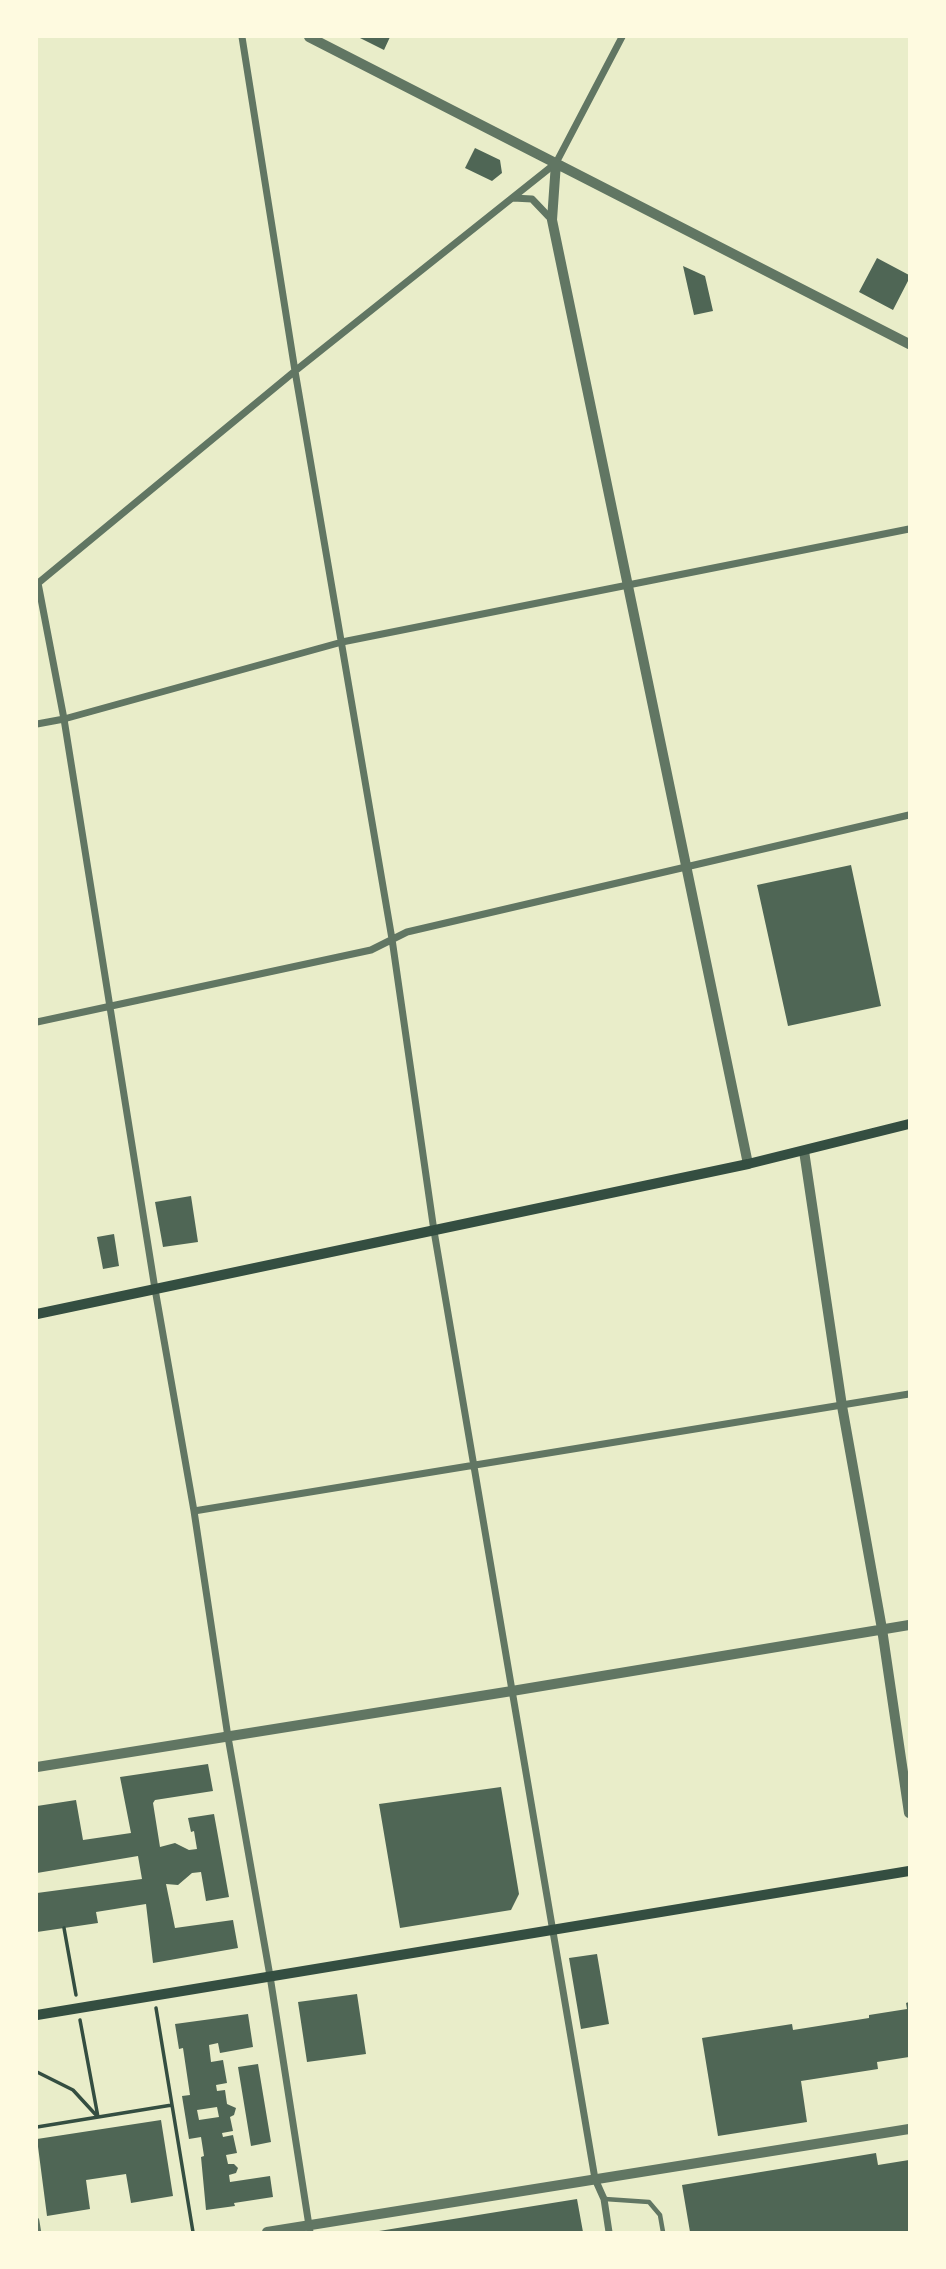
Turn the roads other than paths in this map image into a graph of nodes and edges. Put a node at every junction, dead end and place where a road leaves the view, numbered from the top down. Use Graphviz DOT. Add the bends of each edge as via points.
graph roads {
  1 [pos="242,37"];
  2 [pos="309,37"];
  3 [pos="622,37"];
  4 [pos="556,163"];
  5 [pos="513,198"];
  6 [pos="552,220"];
  7 [pos="909,344"];
  8 [pos="295,371"];
  9 [pos="909,529"];
  10 [pos="628,583"];
  11 [pos="38,584"];
  12 [pos="342,642"];
  13 [pos="64,719"];
  14 [pos="37,724"];
  15 [pos="909,815"];
  16 [pos="685,867"];
  17 [pos="392,939"];
  18 [pos="110,1006"];
  19 [pos="37,1022"];
  20 [pos="909,1124"];
  21 [pos="804,1151"];
  22 [pos="748,1164"];
  23 [pos="434,1231"];
  24 [pos="155,1289"];
  25 [pos="37,1314"];
  26 [pos="909,1394"];
  27 [pos="842,1406"];
  28 [pos="476,1466"];
  29 [pos="194,1511"];
  30 [pos="909,1625"];
  31 [pos="882,1629"];
  32 [pos="512,1691"];
  33 [pos="228,1737"];
  34 [pos="37,1767"];
  35 [pos="909,1813"];
  36 [pos="909,1871"];
  37 [pos="552,1931"];
  38 [pos="270,1976"];
  39 [pos="37,2015"];
  40 [pos="909,2129"];
  41 [pos="595,2179"];
  42 [pos="604,2199"];
  43 [pos="37,2220"];
  44 [pos="309,2229"];
  45 [pos="39,2232"];
  46 [pos="267,2232"];
  47 [pos="609,2232"];
  48 [pos="663,2232"];
  1 -- 8 [label="street"];
  2 -- 4 [label="street"];
  3 -- 4 [label="street"];
  4 -- 5 [label="street"];
  4 -- 6 [label="street"];
  4 -- 7 [label="street"];
  5 -- 6 [label="street" via="532,199"];
  5 -- 8 [label="street"];
  6 -- 10 [label="street"];
  8 -- 11 [label="street"];
  8 -- 12 [label="street"];
  9 -- 10 [label="street"];
  10 -- 12 [label="street"];
  10 -- 16 [label="street"];
  11 -- 13 [label="street"];
  12 -- 13 [label="street"];
  12 -- 17 [label="street"];
  13 -- 14 [label="street"];
  13 -- 18 [label="street"];
  15 -- 16 [label="street"];
  16 -- 17 [label="street"];
  16 -- 22 [label="street"];
  17 -- 18 [label="street" via="371,950"];
  17 -- 23 [label="street"];
  18 -- 19 [label="street"];
  18 -- 24 [label="street"];
  20 -- 21 [label="main road"];
  21 -- 22 [label="main road"];
  21 -- 27 [label="street"];
  22 -- 23 [label="main road"];
  23 -- 24 [label="main road"];
  23 -- 28 [label="street"];
  24 -- 25 [label="main road"];
  24 -- 29 [label="street"];
  26 -- 27 [label="street"];
  27 -- 28 [label="street"];
  27 -- 31 [label="street"];
  28 -- 29 [label="street"];
  28 -- 32 [label="street"];
  29 -- 33 [label="street"];
  30 -- 31 [label="street"];
  31 -- 32 [label="street"];
  31 -- 35 [label="street"];
  32 -- 33 [label="street"];
  32 -- 37 [label="street"];
  33 -- 34 [label="street"];
  33 -- 38 [label="street"];
  36 -- 37 [label="main road"];
  37 -- 38 [label="main road"];
  37 -- 41 [label="street"];
  38 -- 39 [label="main road"];
  38 -- 44 [label="street"];
  40 -- 41 [label="street"];
  41 -- 42 [label="street"];
  41 -- 44 [label="street"];
  42 -- 47 [label="street"];
  42 -- 48 [label="lane" via="649,2202 660,2215"];
  43 -- 45 [label="lane"];
  44 -- 46 [label="street"];
}
